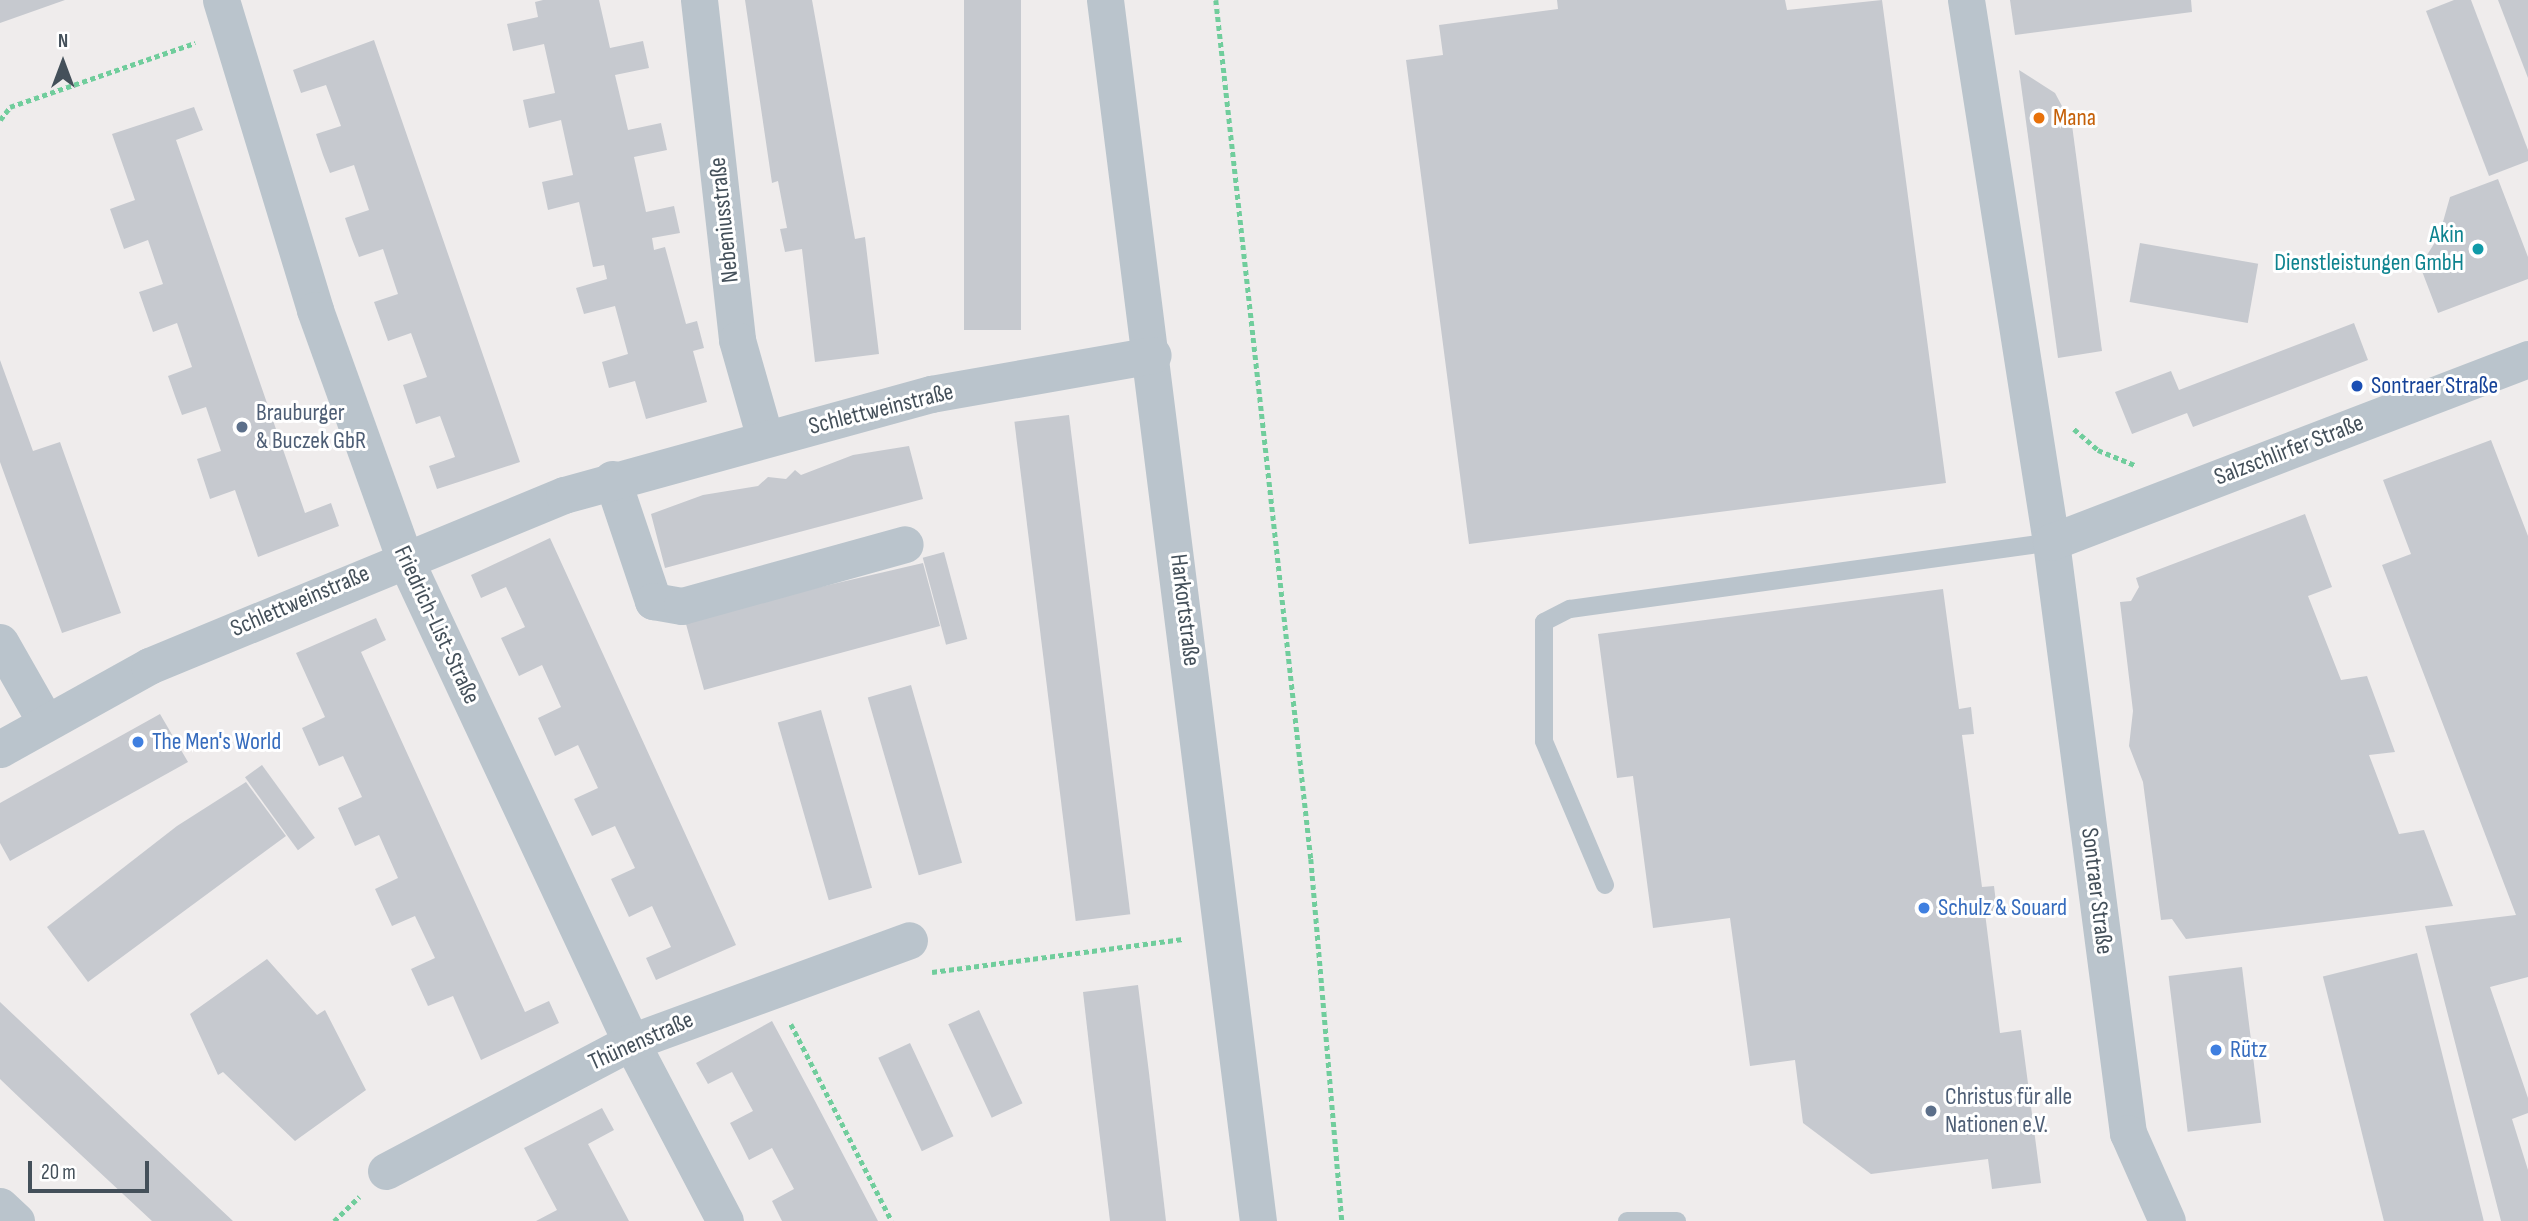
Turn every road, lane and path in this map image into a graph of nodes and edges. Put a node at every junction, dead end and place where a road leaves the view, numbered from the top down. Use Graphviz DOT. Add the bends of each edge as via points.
graph roads {
  1 [pos="699,0"];
  2 [pos="1105,0"];
  3 [pos="1216,0"];
  4 [pos="1966,0"];
  5 [pos="226,15"];
  6 [pos="0,120"];
  7 [pos="1153,355"];
  8 [pos="2528,359"];
  9 [pos="2066,417"];
  10 [pos="765,438"];
  11 [pos="2149,468"];
  12 [pos="612,479"];
  13 [pos="2052,542"];
  14 [pos="905,544"];
  15 [pos="404,557"];
  16 [pos="0,642"];
  17 [pos="45,721"];
  18 [pos="0,749"];
  19 [pos="1605,885"];
  20 [pos="1225,934"];
  21 [pos="913,957"];
  22 [pos="772,986"];
  23 [pos="631,1042"];
  24 [pos="386,1171"];
  25 [pos="0,1206"];
  26 [pos="16,1221"];
  27 [pos="725,1221"];
  28 [pos="892,1221"];
  29 [pos="1258,1221"];
  30 [pos="1342,1221"];
  31 [pos="1627,1221"];
  32 [pos="1677,1221"];
  33 [pos="2167,1221"];
  1 -- 10 [label="street, Nebeniusstraße" via="737,340"];
  2 -- 7 [label="street, Harkortstraße"];
  3 -- 30 [label="path" via="1311,859"];
  4 -- 13 [label="street, Sontraer Straße"];
  5 -- 6 [label="path" via="10,107"];
  5 -- 15 [label="street, Friedrich-List-Straße" via="316,310"];
  7 -- 10 [label="street, Schlettweinstraße" via="931,394"];
  7 -- 20 [label="street, Harkortstraße"];
  8 -- 13 [label="street, Salzschlirfer Straße"];
  9 -- 11 [label="path" via="2098,450"];
  10 -- 12 [label="street, Schlettweinstraße"];
  12 -- 14 [label="street" via="653,601 682,606"];
  12 -- 15 [label="street, Schlettweinstraße"];
  13 -- 19 [label="lane" via="1570,609 1544,622 1544,741"];
  13 -- 33 [label="street, Sontraer Straße" via="2129,1133"];
  15 -- 17 [label="street, Schlettweinstraße" via="149,666"];
  15 -- 23 [label="street, Friedrich-List-Straße"];
  16 -- 17 [label="street"];
  17 -- 18 [label="street, Schlettweinstraße"];
  20 -- 21 [label="path"];
  20 -- 29 [label="street, Harkortstraße"];
  21 -- 22 [label="street, Thünenstraße"];
  22 -- 23 [label="street, Thünenstraße"];
  22 -- 28 [label="path"];
  23 -- 24 [label="street, Thünenstraße"];
  23 -- 27 [label="street, Friedrich-List-Straße"];
  25 -- 26 [label="street"];
  31 -- 32 [label="lane"];
}
